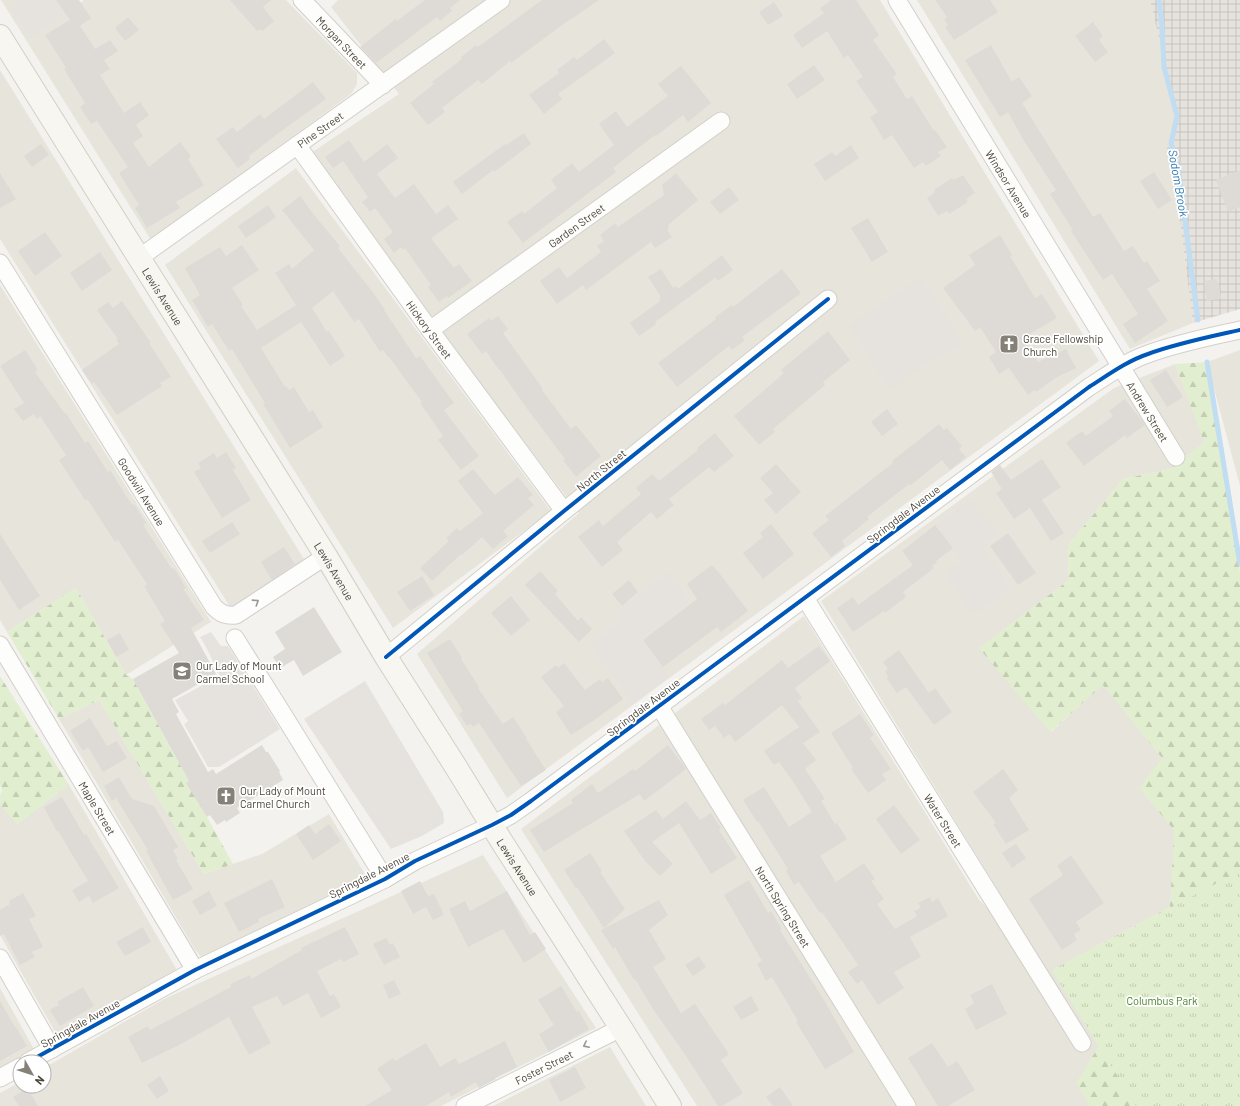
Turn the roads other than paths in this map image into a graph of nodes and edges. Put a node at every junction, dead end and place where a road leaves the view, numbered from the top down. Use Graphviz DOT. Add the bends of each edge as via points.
graph roads {
  1 [pos="302,0"];
  2 [pos="501,0"];
  3 [pos="897,0"];
  4 [pos="0,36"];
  5 [pos="383,84"];
  6 [pos="722,121"];
  7 [pos="297,145"];
  8 [pos="139,258"];
  9 [pos="0,263"];
  10 [pos="828,299"];
  11 [pos="430,330"];
  12 [pos="1240,330"];
  13 [pos="1121,367"];
  14 [pos="1176,457"];
  15 [pos="564,511"];
  16 [pos="326,556"];
  17 [pos="805,598"];
  18 [pos="235,638"];
  19 [pos="0,645"];
  20 [pos="386,657"];
  21 [pos="659,706"];
  22 [pos="492,825"];
  23 [pos="385,879"];
  24 [pos="0,958"];
  25 [pos="195,970"];
  26 [pos="621,1028"];
  27 [pos="1082,1043"];
  28 [pos="52,1049"];
  29 [pos="43,1054"];
  30 [pos="12,1071"];
  31 [pos="0,1078"];
  32 [pos="465,1106"];
  33 [pos="670,1106"];
  34 [pos="907,1106"];
  1 -- 5 [label="street, Morgan Street"];
  2 -- 5 [label="street, Pine Street"];
  3 -- 13 [label="street, Windsor Avenue"];
  4 -- 8 [label="main road, Lewis Avenue"];
  5 -- 7 [label="street, Pine Street"];
  6 -- 11 [label="street, Garden Street"];
  7 -- 8 [label="street, Pine Street"];
  7 -- 11 [label="street, Hickory Street"];
  8 -- 16 [label="main road, Lewis Avenue"];
  9 -- 16 [label="street, Goodwill Avenue, one-way" via="214,607 221,614 236,615"];
  10 -- 15 [label="street, North Street"];
  11 -- 15 [label="street, Hickory Street"];
  12 -- 13 [label="street, Springdale Avenue" via="1147,354"];
  13 -- 14 [label="street, Andrew Street"];
  13 -- 17 [label="street, Springdale Avenue" via="1089,387"];
  15 -- 20 [label="street, North Street"];
  16 -- 20 [label="main road, Lewis Avenue"];
  17 -- 21 [label="street, Springdale Avenue"];
  17 -- 27 [label="street, Water Street"];
  18 -- 23 [label="street"];
  19 -- 25 [label="street, Maple Street"];
  20 -- 22 [label="main road, Lewis Avenue"];
  21 -- 22 [label="street, Springdale Avenue" via="531,801"];
  21 -- 34 [label="street, North Spring Street"];
  22 -- 23 [label="street, Springdale Avenue" via="415,861"];
  22 -- 26 [label="main road, Lewis Avenue"];
  23 -- 25 [label="street, Springdale Avenue"];
  24 -- 28 [label="street"];
  25 -- 28 [label="street, Springdale Avenue"];
  26 -- 32 [label="street, Foster Street, one-way"];
  26 -- 33 [label="main road, Lewis Avenue"];
  28 -- 29 [label="street, Springdale Avenue"];
  30 -- 31 [label="street"];
}
